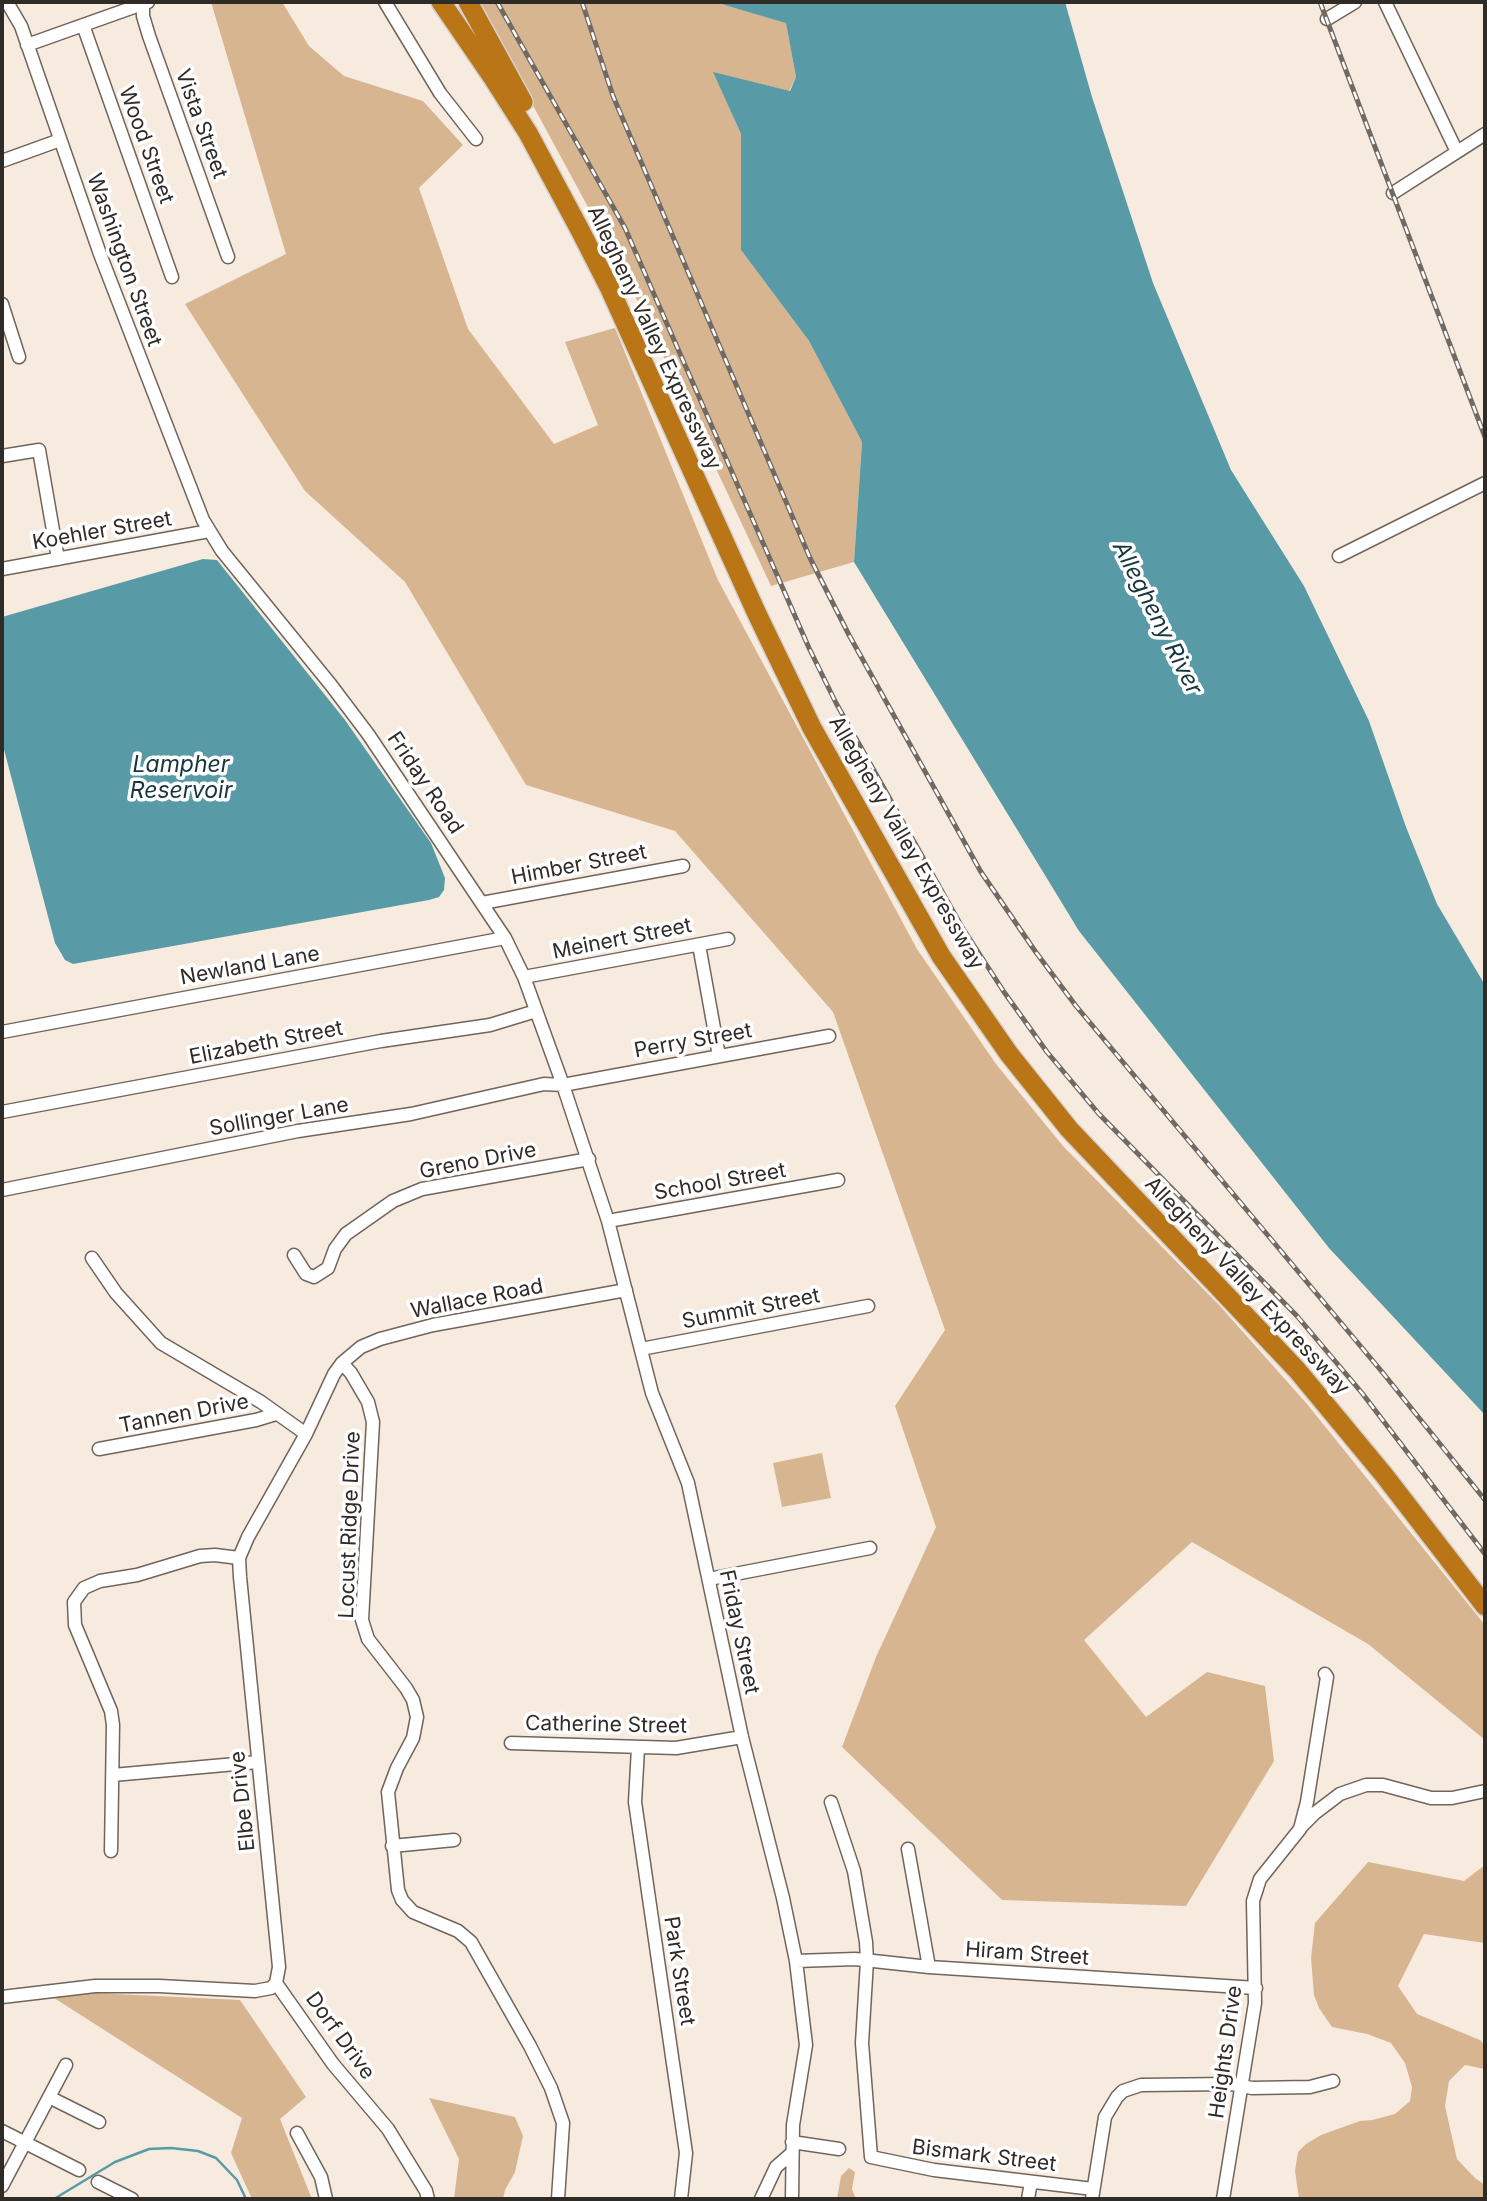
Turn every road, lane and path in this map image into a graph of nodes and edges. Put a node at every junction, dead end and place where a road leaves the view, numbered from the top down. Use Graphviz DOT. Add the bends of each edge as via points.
graph roads {
  1 [pos="7,2"];
  2 [pos="145,2"];
  3 [pos="385,2"];
  4 [pos="441,2"];
  5 [pos="465,2"];
  6 [pos="1355,2"];
  7 [pos="1385,2"];
  8 [pos="1327,19"];
  9 [pos="83,25"];
  10 [pos="27,45"];
  11 [pos="1485,134"];
  12 [pos="476,139"];
  13 [pos="60,140"];
  14 [pos="1457,152"];
  15 [pos="2,161"];
  16 [pos="1393,192"];
  17 [pos="228,257"];
  18 [pos="172,277"];
  19 [pos="2,304"];
  20 [pos="19,357"];
  21 [pos="2,456"];
  22 [pos="1485,484"];
  23 [pos="209,531"];
  24 [pos="1339,556"];
  25 [pos="58,559"];
  26 [pos="2,569"];
  27 [pos="683,866"];
  28 [pos="482,903"];
  29 [pos="506,938"];
  30 [pos="728,939"];
  31 [pos="699,945"];
  32 [pos="524,977"];
  33 [pos="536,1011"];
  34 [pos="2,1032"];
  35 [pos="829,1035"];
  36 [pos="719,1056"];
  37 [pos="563,1085"];
  38 [pos="2,1112"];
  39 [pos="589,1159"];
  40 [pos="838,1180"];
  41 [pos="2,1190"];
  42 [pos="608,1221"];
  43 [pos="294,1255"];
  44 [pos="92,1258"];
  45 [pos="626,1290"];
  46 [pos="868,1306"];
  47 [pos="641,1349"];
  48 [pos="342,1363"];
  49 [pos="276,1414"];
  50 [pos="306,1434"];
  51 [pos="99,1449"];
  52 [pos="870,1548"];
  53 [pos="239,1558"];
  54 [pos="709,1579"];
  55 [pos="1485,1587"];
  56 [pos="1485,1605"];
  57 [pos="1325,1674"];
  58 [pos="742,1737"];
  59 [pos="511,1743"];
  60 [pos="638,1748"];
  61 [pos="258,1762"];
  62 [pos="113,1776"];
  63 [pos="1485,1791"];
  64 [pos="831,1802"];
  65 [pos="1300,1829"];
  66 [pos="454,1840"];
  67 [pos="392,1846"];
  68 [pos="908,1849"];
  69 [pos="111,1850"];
  70 [pos="796,1961"];
  71 [pos="867,1961"];
  72 [pos="929,1967"];
  73 [pos="276,1983"];
  74 [pos="1256,1988"];
  75 [pos="2,1997"];
  76 [pos="66,2065"];
  77 [pos="1333,2081"];
  78 [pos="1241,2086"];
  79 [pos="49,2097"];
  80 [pos="99,2122"];
  81 [pos="2,2131"];
  82 [pos="297,2133"];
  83 [pos="26,2143"];
  84 [pos="792,2147"];
  85 [pos="839,2149"];
  86 [pos="79,2170"];
  87 [pos="98,2182"];
  88 [pos="1031,2182"];
  89 [pos="2,2186"];
  90 [pos="1093,2194"];
  91 [pos="132,2199"];
  92 [pos="327,2199"];
  93 [pos="428,2199"];
  94 [pos="558,2199"];
  95 [pos="681,2199"];
  96 [pos="761,2199"];
  97 [pos="792,2199"];
  98 [pos="1028,2199"];
  99 [pos="1223,2199"];
  1 -- 10 [label="street, Washington Street"];
  2 -- 9 [label="street"];
  2 -- 17 [label="street, Vista Street" via="143,16 149,36"];
  3 -- 12 [label="street" via="440,93"];
  4 -- 56 [label="highway, Allegheny Valley Expressway" via="528,133 580,230 807,717 941,956 1061,1119 1297,1370"];
  5 -- 55 [label="highway, Allegheny Valley Expressway" via="601,245 808,693 966,972 1060,1100 1287,1339"];
  6 -- 8 [label="street"];
  7 -- 14 [label="street"];
  9 -- 10 [label="street"];
  9 -- 18 [label="street, Wood Street"];
  10 -- 13 [label="street, Washington Street"];
  11 -- 14 [label="street"];
  13 -- 15 [label="street"];
  13 -- 23 [label="street, Washington Street"];
  14 -- 16 [label="street"];
  19 -- 20 [label="street"];
  21 -- 25 [label="street" via="38,450"];
  22 -- 24 [label="street"];
  23 -- 25 [label="street, Koehler Street"];
  23 -- 28 [label="street, Friday Road" via="368,734"];
  25 -- 26 [label="street, Koehler Street"];
  27 -- 28 [label="street, Himber Street"];
  28 -- 29 [label="street, Friday Road"];
  29 -- 32 [label="street, Friday Road"];
  29 -- 34 [label="street, Newland Lane"];
  30 -- 31 [label="street, Meinert Street"];
  31 -- 32 [label="street, Meinert Street"];
  31 -- 36 [label="street"];
  32 -- 33 [label="street, Friday Road"];
  33 -- 37 [label="street, Friday Road"];
  33 -- 38 [label="street, Elizabeth Street" via="490,1025 368,1043"];
  35 -- 36 [label="street, Perry Street"];
  36 -- 37 [label="street, Perry Street"];
  37 -- 39 [label="street, Friday Street"];
  37 -- 41 [label="street, Sollinger Lane" via="544,1084 411,1114 298,1131"];
  39 -- 42 [label="street, Friday Street"];
  39 -- 43 [label="street, Greno Drive" via="422,1189 393,1201 346,1234 328,1268 314,1277 306,1274"];
  40 -- 42 [label="street, School Street"];
  42 -- 45 [label="street, Friday Street"];
  44 -- 49 [label="street" via="161,1343"];
  45 -- 47 [label="street, Friday Street"];
  45 -- 48 [label="street, Wallace Road" via="433,1325 380,1339"];
  46 -- 47 [label="street, Summit Street"];
  47 -- 54 [label="street, Friday Street" via="661,1418 688,1483"];
  48 -- 50 [label="street, Elbe Drive"];
  48 -- 67 [label="street, Locust Ridge Drive" via="368,1402 373,1422 362,1620 368,1639 410,1694 417,1717 416,1732 388,1792"];
  49 -- 50 [label="street"];
  49 -- 51 [label="street, Tannen Drive"];
  50 -- 53 [label="street, Elbe Drive"];
  52 -- 54 [label="street"];
  53 -- 61 [label="street, Elbe Drive"];
  53 -- 62 [label="street" via="200,1556 100,1581 84,1588 74,1602 75,1625 111,1711"];
  54 -- 58 [label="street, Friday Street"];
  57 -- 65 [label="street, Heights Drive"];
  58 -- 60 [label="street, Catherine Street" via="683,1747"];
  58 -- 70 [label="street, Friday Street"];
  59 -- 60 [label="street, Catherine Street"];
  60 -- 95 [label="street, Park Street" via="635,1802 686,2153"];
  61 -- 62 [label="street"];
  61 -- 73 [label="street, Elbe Drive" via="279,1967"];
  62 -- 69 [label="street"];
  63 -- 65 [label="street" via="1431,1798 1383,1784 1366,1785 1340,1794"];
  64 -- 71 [label="street" via="854,1871"];
  65 -- 74 [label="street, Heights Drive" via="1256,1889"];
  66 -- 67 [label="street"];
  67 -- 94 [label="street, Locust Ridge Drive" via="402,1900 414,1912 458,1931 471,1942 530,2046 562,2114"];
  68 -- 72 [label="street"];
  70 -- 71 [label="street, Hiram Street"];
  70 -- 84 [label="street, Friday Street" via="806,2045"];
  71 -- 72 [label="street, Hiram Street"];
  71 -- 88 [label="street, Bismark Street" via="862,2043 871,2157"];
  72 -- 74 [label="street, Hiram Street"];
  73 -- 75 [label="street" via="255,1991 95,1986"];
  73 -- 93 [label="street, Dorf Drive" via="333,2064 374,2111"];
  74 -- 78 [label="street, Heights Drive"];
  76 -- 79 [label="street"];
  77 -- 78 [label="street" via="1310,2087"];
  78 -- 90 [label="street" via="1158,2084 1123,2091 1105,2117"];
  78 -- 99 [label="street, Heights Drive"];
  79 -- 80 [label="street"];
  79 -- 83 [label="street"];
  81 -- 83 [label="street"];
  82 -- 92 [label="street" via="321,2177"];
  83 -- 86 [label="street"];
  83 -- 89 [label="street"];
  84 -- 85 [label="street"];
  84 -- 96 [label="street" via="776,2167"];
  84 -- 97 [label="street, Friday Street"];
  87 -- 91 [label="street"];
  88 -- 90 [label="street, Bismark Street"];
  88 -- 98 [label="street"];
}
